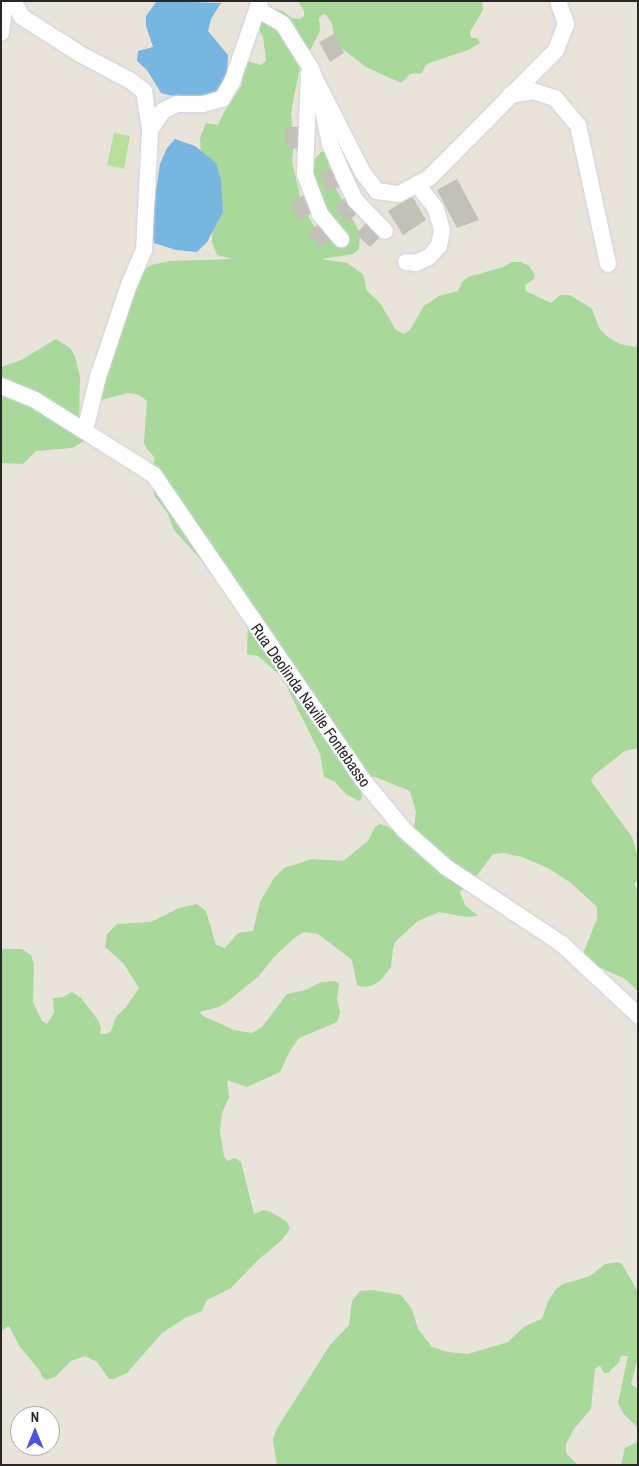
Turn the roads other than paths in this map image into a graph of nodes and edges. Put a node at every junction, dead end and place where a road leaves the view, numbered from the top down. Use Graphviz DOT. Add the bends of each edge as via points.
graph roads {
  1 [pos="5,1"];
  2 [pos="13,1"];
  3 [pos="558,1"];
  4 [pos="259,5"];
  5 [pos="22,17"];
  6 [pos="2,28"];
  7 [pos="1,33"];
  8 [pos="307,63"];
  9 [pos="317,83"];
  10 [pos="510,95"];
  11 [pos="150,130"];
  12 [pos="417,184"];
  13 [pos="385,231"];
  14 [pos="341,239"];
  15 [pos="406,262"];
  16 [pos="608,264"];
  17 [pos="1,386"];
  18 [pos="85,431"];
  19 [pos="638,1016"];
  1 -- 6 [label="street"];
  2 -- 5 [label="street"];
  3 -- 10 [label="street" via="566,24 556,50"];
  4 -- 8 [label="street" via="283,24"];
  4 -- 11 [label="street" via="232,82 222,99 203,104 177,104 163,111"];
  5 -- 6 [label="street" via="11,19"];
  5 -- 11 [label="street" via="144,91"];
  6 -- 7 [label="street"];
  8 -- 9 [label="street"];
  8 -- 14 [label="street" via="310,80 305,174 320,214"];
  9 -- 12 [label="street" via="363,173 377,191 399,194"];
  9 -- 13 [label="street" via="330,144 344,178 355,200"];
  10 -- 12 [label="street" via="429,178"];
  10 -- 16 [label="street" via="533,90 555,98 578,125"];
  11 -- 18 [label="street" via="144,250 98,377"];
  12 -- 15 [label="street" via="436,209 442,230 439,246 429,257 416,263"];
  17 -- 18 [label="street, Rua Deolinda Naville Fontebasso" via="35,400"];
  18 -- 19 [label="street, Rua Deolinda Naville Fontebasso" via="154,474 362,779 405,831 446,867 562,944"];
}
